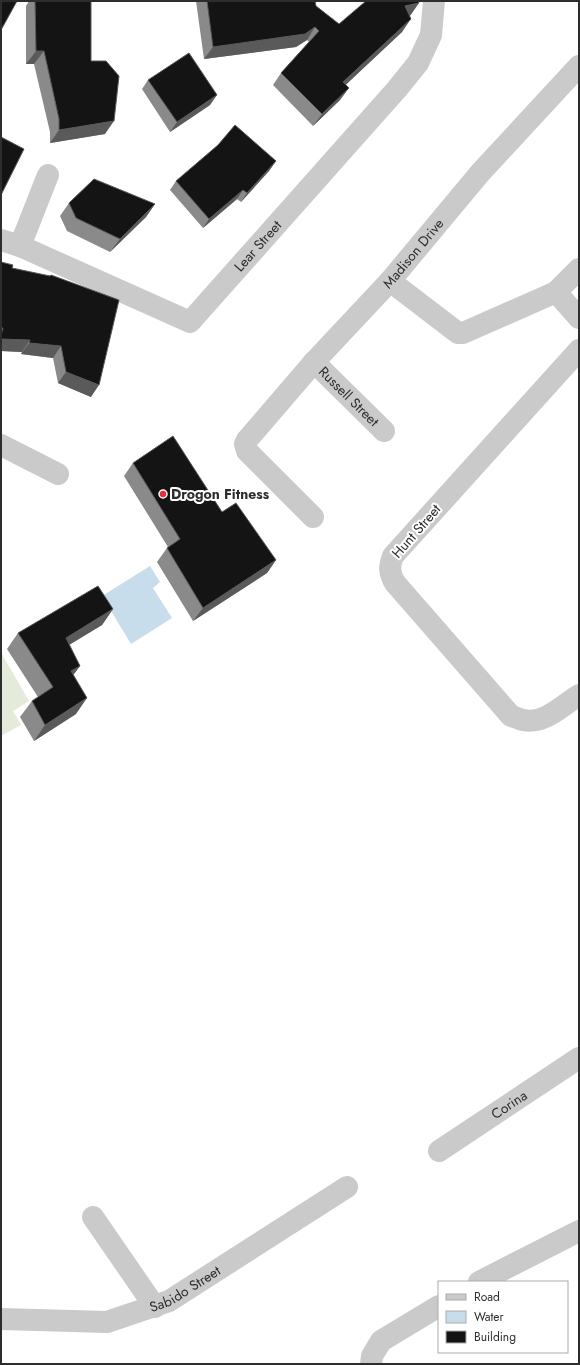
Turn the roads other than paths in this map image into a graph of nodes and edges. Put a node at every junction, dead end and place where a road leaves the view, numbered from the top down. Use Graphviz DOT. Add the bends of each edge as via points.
graph roads {
  1 [pos="434,1"];
  2 [pos="579,66"];
  3 [pos="48,175"];
  4 [pos="11,243"];
  5 [pos="579,269"];
  6 [pos="390,281"];
  7 [pos="556,292"];
  8 [pos="579,318"];
  9 [pos="579,350"];
  10 [pos="314,362"];
  11 [pos="384,431"];
  12 [pos="1,446"];
  13 [pos="58,474"];
  14 [pos="314,517"];
  15 [pos="579,695"];
  16 [pos="579,1058"];
  17 [pos="439,1151"];
  18 [pos="347,1187"];
  19 [pos="93,1217"];
  20 [pos="579,1231"];
  21 [pos="480,1281"];
  22 [pos="155,1307"];
  23 [pos="438,1307"];
  24 [pos="1,1319"];
  25 [pos="371,1364"];
  1 -- 4 [label="street, Lear Street" via="431,35 418,63 190,322"];
  2 -- 6 [label="street, Madison Drive" via="480,173"];
  3 -- 4 [label="street"];
  5 -- 7 [label="street"];
  6 -- 7 [label="street" via="458,333 470,331"];
  6 -- 10 [label="street, Madison Drive"];
  7 -- 8 [label="street"];
  9 -- 15 [label="street, Hunt Street" via="393,556 389,565 390,575 395,583 511,716 536,720 547,716"];
  10 -- 11 [label="street, Russell Street"];
  10 -- 14 [label="street, Madison Drive" via="245,444 247,451"];
  12 -- 13 [label="street"];
  16 -- 17 [label="street, Corina"];
  18 -- 22 [label="street, Sabido Street" via="185,1291"];
  19 -- 22 [label="street"];
  20 -- 21 [label="street"];
  22 -- 24 [label="street, Sabido Street" via="106,1322"];
  23 -- 25 [label="street" via="381,1341 372,1356"];
}
